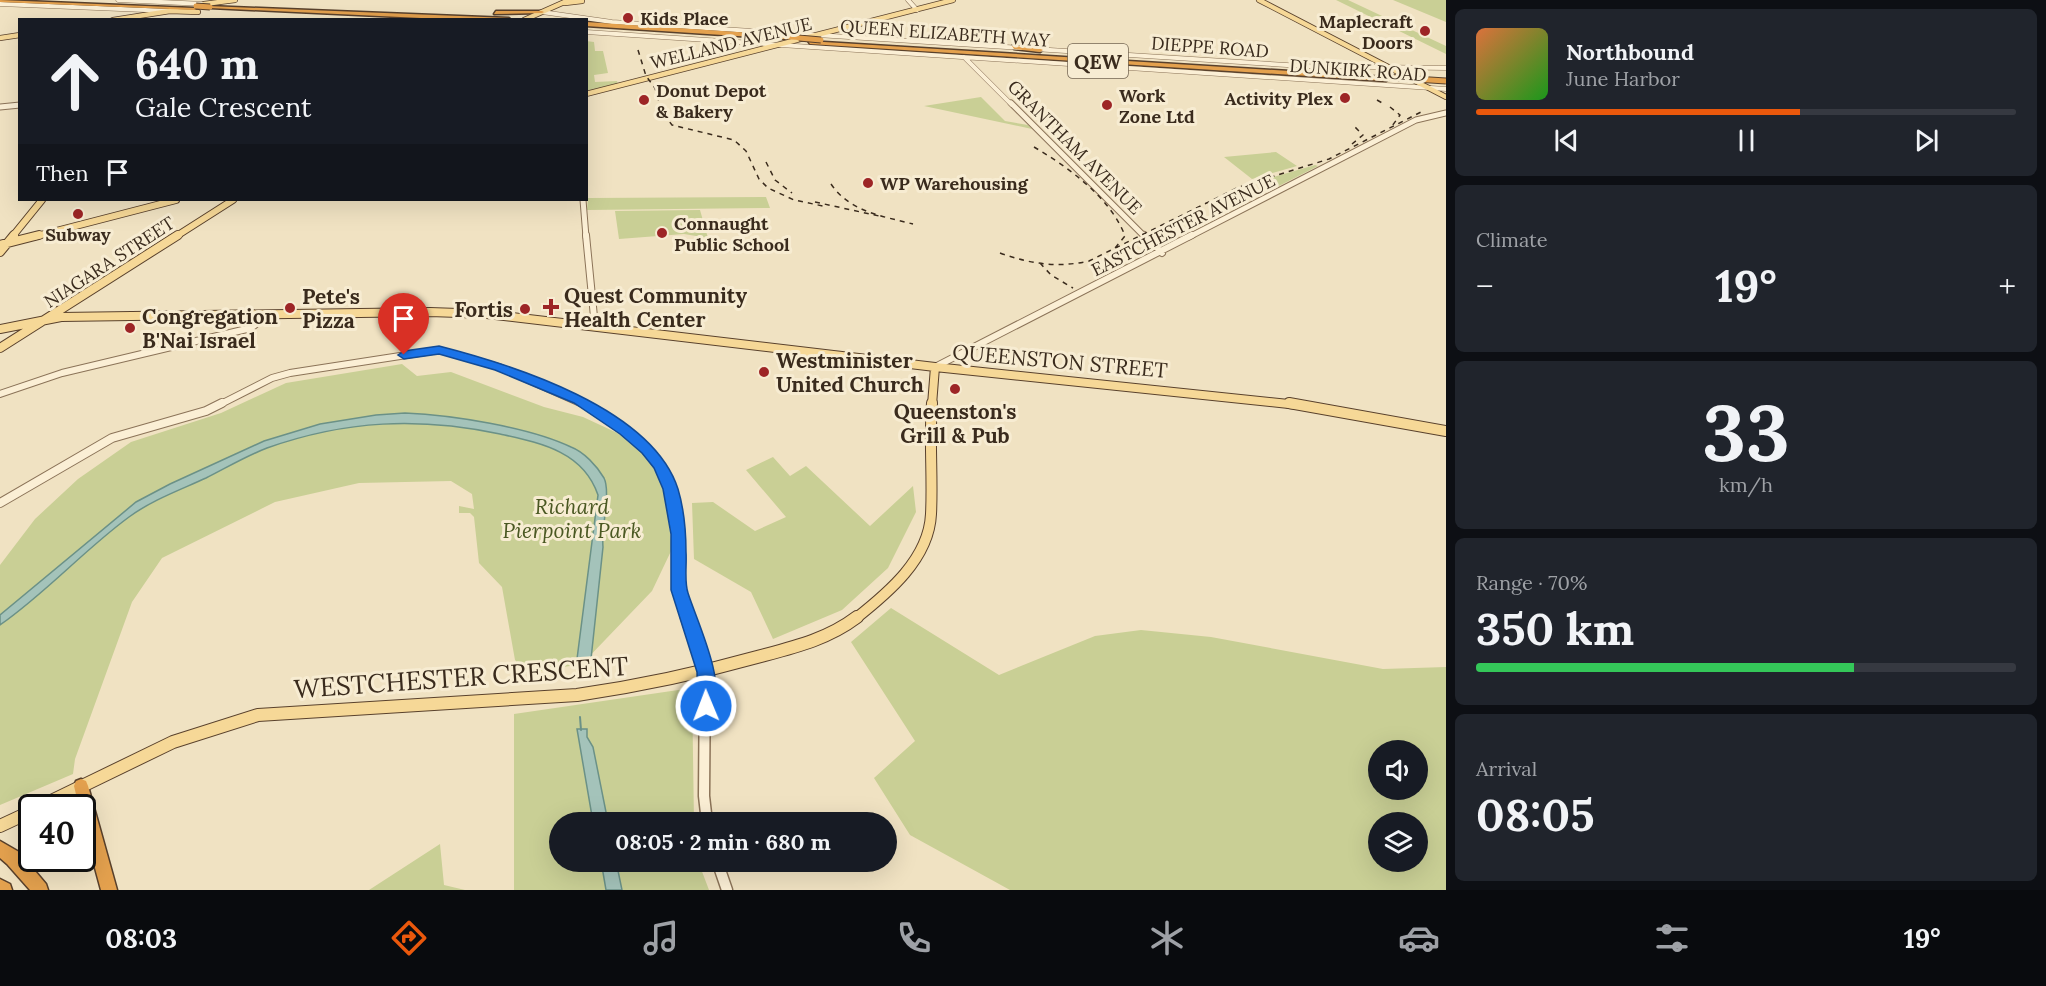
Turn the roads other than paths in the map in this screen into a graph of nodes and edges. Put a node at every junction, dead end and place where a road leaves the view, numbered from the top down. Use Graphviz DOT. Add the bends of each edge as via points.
graph roads {
  1 [pos="63,0"];
  2 [pos="118,0"];
  3 [pos="569,0"];
  4 [pos="908,0"];
  5 [pos="953,0"];
  6 [pos="1259,0"];
  7 [pos="235,1"];
  8 [pos="582,1"];
  9 [pos="0,2"];
  10 [pos="562,2"];
  11 [pos="207,5"];
  12 [pos="196,9"];
  13 [pos="917,10"];
  14 [pos="170,11"];
  15 [pos="546,12"];
  16 [pos="287,13"];
  17 [pos="376,13"];
  18 [pos="533,17"];
  19 [pos="126,18"];
  20 [pos="192,18"];
  21 [pos="355,18"];
  22 [pos="399,18"];
  23 [pos="471,18"];
  24 [pos="585,18"];
  25 [pos="588,19"];
  26 [pos="588,27"];
  27 [pos="588,27"];
  28 [pos="588,27"];
  29 [pos="588,27"];
  30 [pos="731,29"];
  31 [pos="630,34"];
  32 [pos="837,34"];
  33 [pos="18,35"];
  34 [pos="822,37"];
  35 [pos="0,38"];
  36 [pos="788,43"];
  37 [pos="770,46"];
  38 [pos="1014,47"];
  39 [pos="962,56"];
  40 [pos="973,58"];
  41 [pos="1127,63"];
  42 [pos="1389,67"];
  43 [pos="1446,68"];
  44 [pos="1264,69"];
  45 [pos="1385,78"];
  46 [pos="1446,82"];
  47 [pos="1429,88"];
  48 [pos="1446,89"];
  49 [pos="588,93"];
  50 [pos="1446,97"];
  51 [pos="18,105"];
  52 [pos="0,107"];
  53 [pos="1446,113"];
  54 [pos="41,201"];
  55 [pos="172,201"];
  56 [pos="231,201"];
  57 [pos="583,201"];
  58 [pos="19,228"];
  59 [pos="58,229"];
  60 [pos="3,244"];
  61 [pos="0,252"];
  62 [pos="1162,253"];
  63 [pos="266,316"];
  64 [pos="50,318"];
  65 [pos="595,327"];
  66 [pos="0,329"];
  67 [pos="0,348"];
  68 [pos="935,367"];
  69 [pos="0,393"];
  70 [pos="1446,431"];
  71 [pos="0,503"];
  72 [pos="705,672"];
  73 [pos="81,786"];
  74 [pos="65,794"];
  75 [pos="706,812"];
  76 [pos="18,817"];
  77 [pos="0,826"];
  78 [pos="0,849"];
  79 [pos="720,872"];
  80 [pos="0,886"];
  81 [pos="4,890"];
  82 [pos="40,890"];
  83 [pos="109,890"];
  84 [pos="726,890"];
  1 -- 12 [label="highway"];
  2 -- 11 [label="street"];
  3 -- 10 [label="main road"];
  4 -- 13 [label="street"];
  5 -- 13 [label="main road, WELLAND AVENUE"];
  6 -- 42 [label="main road"];
  7 -- 11 [label="main road"];
  8 -- 10 [label="main road"];
  9 -- 12 [label="highway"];
  9 -- 14 [label="street"];
  10 -- 15 [label="main road"];
  11 -- 12 [label="highway, bridge"];
  11 -- 16 [label="highway"];
  11 -- 17 [label="highway"];
  12 -- 14 [label="main road"];
  12 -- 20 [label="main road"];
  13 -- 32 [label="main road, WELLAND AVENUE"];
  14 -- 19 [label="main road"];
  15 -- 17 [label="highway"];
  15 -- 18 [label="main road"];
  15 -- 24 [label="street"];
  16 -- 21 [label="highway"];
  16 -- 22 [label="highway"];
  17 -- 23 [label="highway"];
  25 -- 30 [label="street"];
  26 -- 30 [label="highway"];
  27 -- 31 [label="highway"];
  28 -- 34 [label="highway, QUEEN ELIZABETH WAY / QEW, bridge"];
  29 -- 36 [label="highway, QUEEN ELIZABETH WAY / QEW"];
  30 -- 34 [label="street"];
  31 -- 37 [label="street"];
  32 -- 34 [label="main road, WELLAND AVENUE"];
  32 -- 38 [label="street, DIEPPE ROAD"];
  33 -- 35 [label="main road"];
  34 -- 36 [label="main road, WELLAND AVENUE"];
  34 -- 44 [label="highway, QUEEN ELIZABETH WAY / QEW"];
  36 -- 37 [label="main road, WELLAND AVENUE"];
  36 -- 39 [label="street"];
  36 -- 41 [label="highway, QUEEN ELIZABETH WAY / QEW, bridge"];
  37 -- 49 [label="main road, WELLAND AVENUE"];
  38 -- 42 [label="street, DIEPPE ROAD" via="1303,66"];
  38 -- 44 [label="highway"];
  39 -- 40 [label="highway"];
  40 -- 41 [label="highway"];
  40 -- 47 [label="street, DUNKIRK ROAD"];
  40 -- 62 [label="street, GRANTHAM AVENUE"];
  41 -- 45 [label="highway, QUEEN ELIZABETH WAY / QEW"];
  42 -- 43 [label="street, DIEPPE ROAD"];
  42 -- 47 [label="main road"];
  44 -- 45 [label="highway, QUEEN ELIZABETH WAY / QEW"];
  45 -- 46 [label="highway, QUEEN ELIZABETH WAY / QEW, bridge"];
  47 -- 48 [label="street, DUNKIRK ROAD"];
  47 -- 50 [label="main road"];
  51 -- 52 [label="street"];
  53 -- 62 [label="street, EASTCHESTER AVENUE" via="1416,120"];
  54 -- 58 [label="main road"];
  55 -- 59 [label="main road"];
  56 -- 64 [label="main road, NIAGARA STREET"];
  57 -- 65 [label="street"];
  58 -- 59 [label="main road" via="20,234"];
  58 -- 60 [label="main road"];
  59 -- 60 [label="main road"];
  60 -- 61 [label="main road"];
  62 -- 68 [label="street, EASTCHESTER AVENUE"];
  63 -- 64 [label="main road"];
  63 -- 65 [label="main road, QUEENSTON STREET" via="465,312"];
  63 -- 69 [label="street, QUEENSTON STREET" via="251,328 62,373"];
  64 -- 66 [label="main road"];
  64 -- 67 [label="main road, NIAGARA STREET"];
  65 -- 68 [label="main road, QUEENSTON STREET"];
  68 -- 70 [label="main road, QUEENSTON STREET" via="1288,403"];
  68 -- 72 [label="main road, WESTCHESTER CRESCENT" via="929,435 931,516 922,544 906,573 882,598 838,631 800,646"];
  71 -- 72 [label="street" via="112,438 206,411 272,378 439,350 499,367 578,400 624,430 656,460 670,489 679,534 681,599"];
  72 -- 73 [label="main road, WESTCHESTER CRESCENT" via="576,695 258,715 191,734"];
  72 -- 75 [label="street"];
  73 -- 74 [label="main road, WESTCHESTER CRESCENT"];
  73 -- 83 [label="highway"];
  76 -- 77 [label="main road, WESTCHESTER CRESCENT"];
  78 -- 82 [label="highway" via="13,858"];
  79 -- 84 [label="street"];
  80 -- 81 [label="highway"];
}
